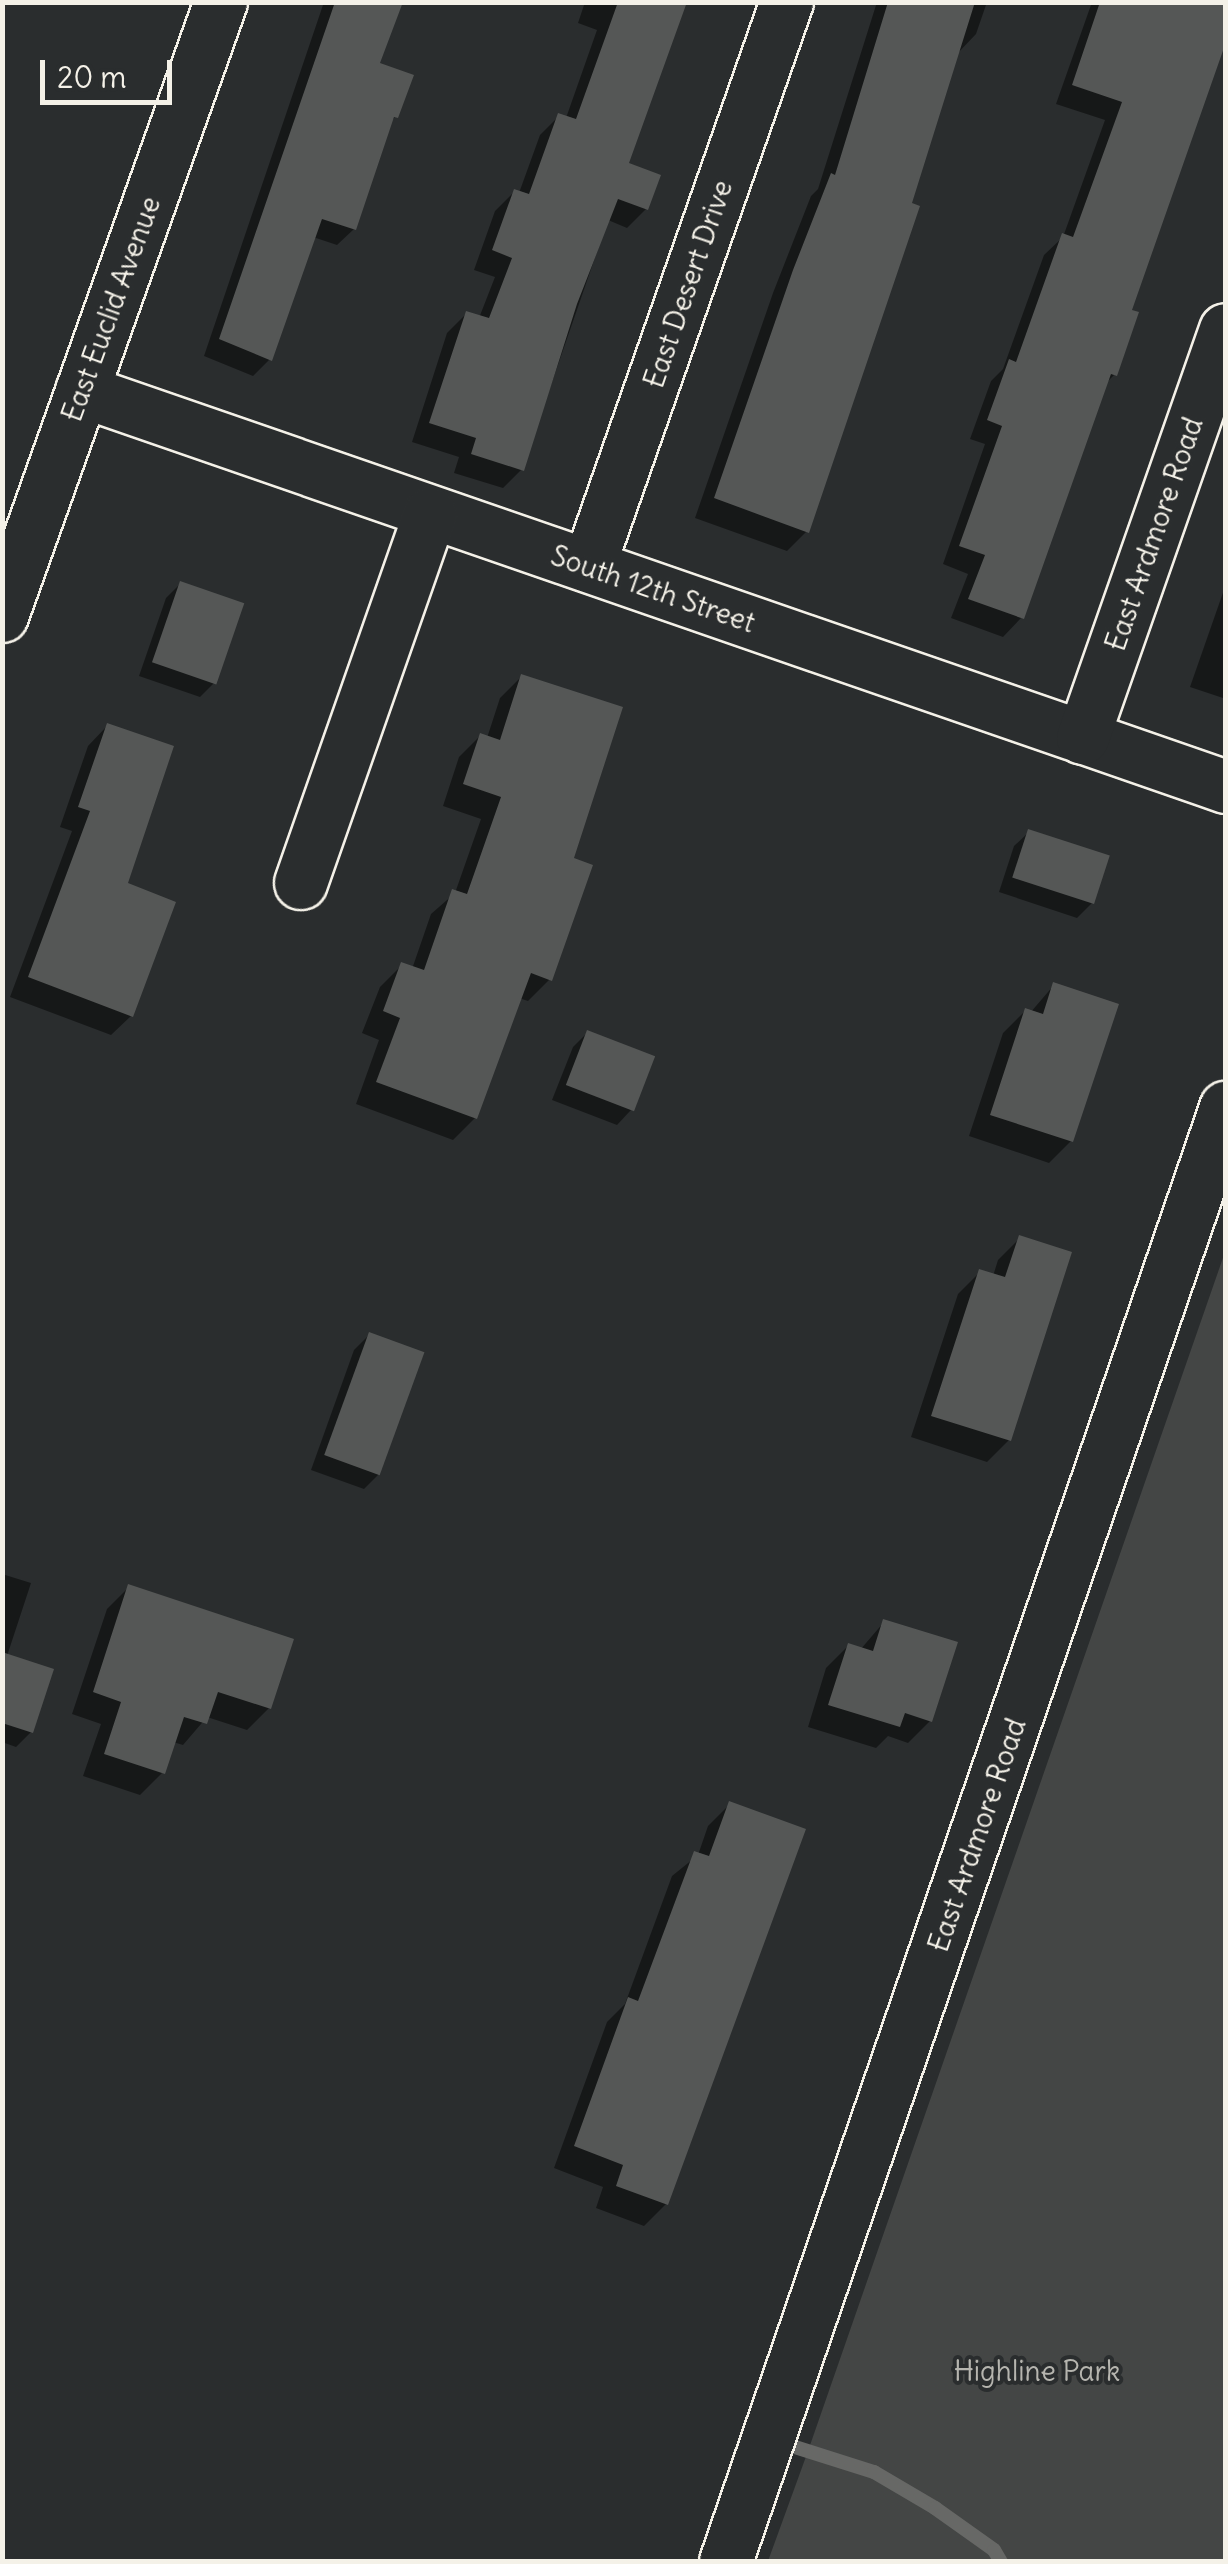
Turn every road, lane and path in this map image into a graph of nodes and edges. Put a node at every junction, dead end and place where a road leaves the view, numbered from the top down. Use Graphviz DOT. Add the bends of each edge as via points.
graph roads {
  1 [pos="220,2"];
  2 [pos="787,2"];
  3 [pos="1226,330"];
  4 [pos="82,391"];
  5 [pos="430,514"];
  6 [pos="589,566"];
  7 [pos="2,616"];
  8 [pos="1083,738"];
  9 [pos="1226,787"];
  10 [pos="301,883"];
  11 [pos="1226,1108"];
  12 [pos="726,2562"];
  1 -- 4 [label="street, East Euclid Avenue"];
  2 -- 6 [label="street, East Desert Drive"];
  3 -- 8 [label="street, East Ardmore Road"];
  4 -- 5 [label="street, South 12th Street"];
  4 -- 7 [label="street, East Euclid Avenue"];
  5 -- 6 [label="street, South 12th Street"];
  5 -- 10 [label="street"];
  6 -- 8 [label="street, South 12th Street"];
  8 -- 9 [label="street, South 12th Street"];
  11 -- 12 [label="street, East Ardmore Road"];
}
